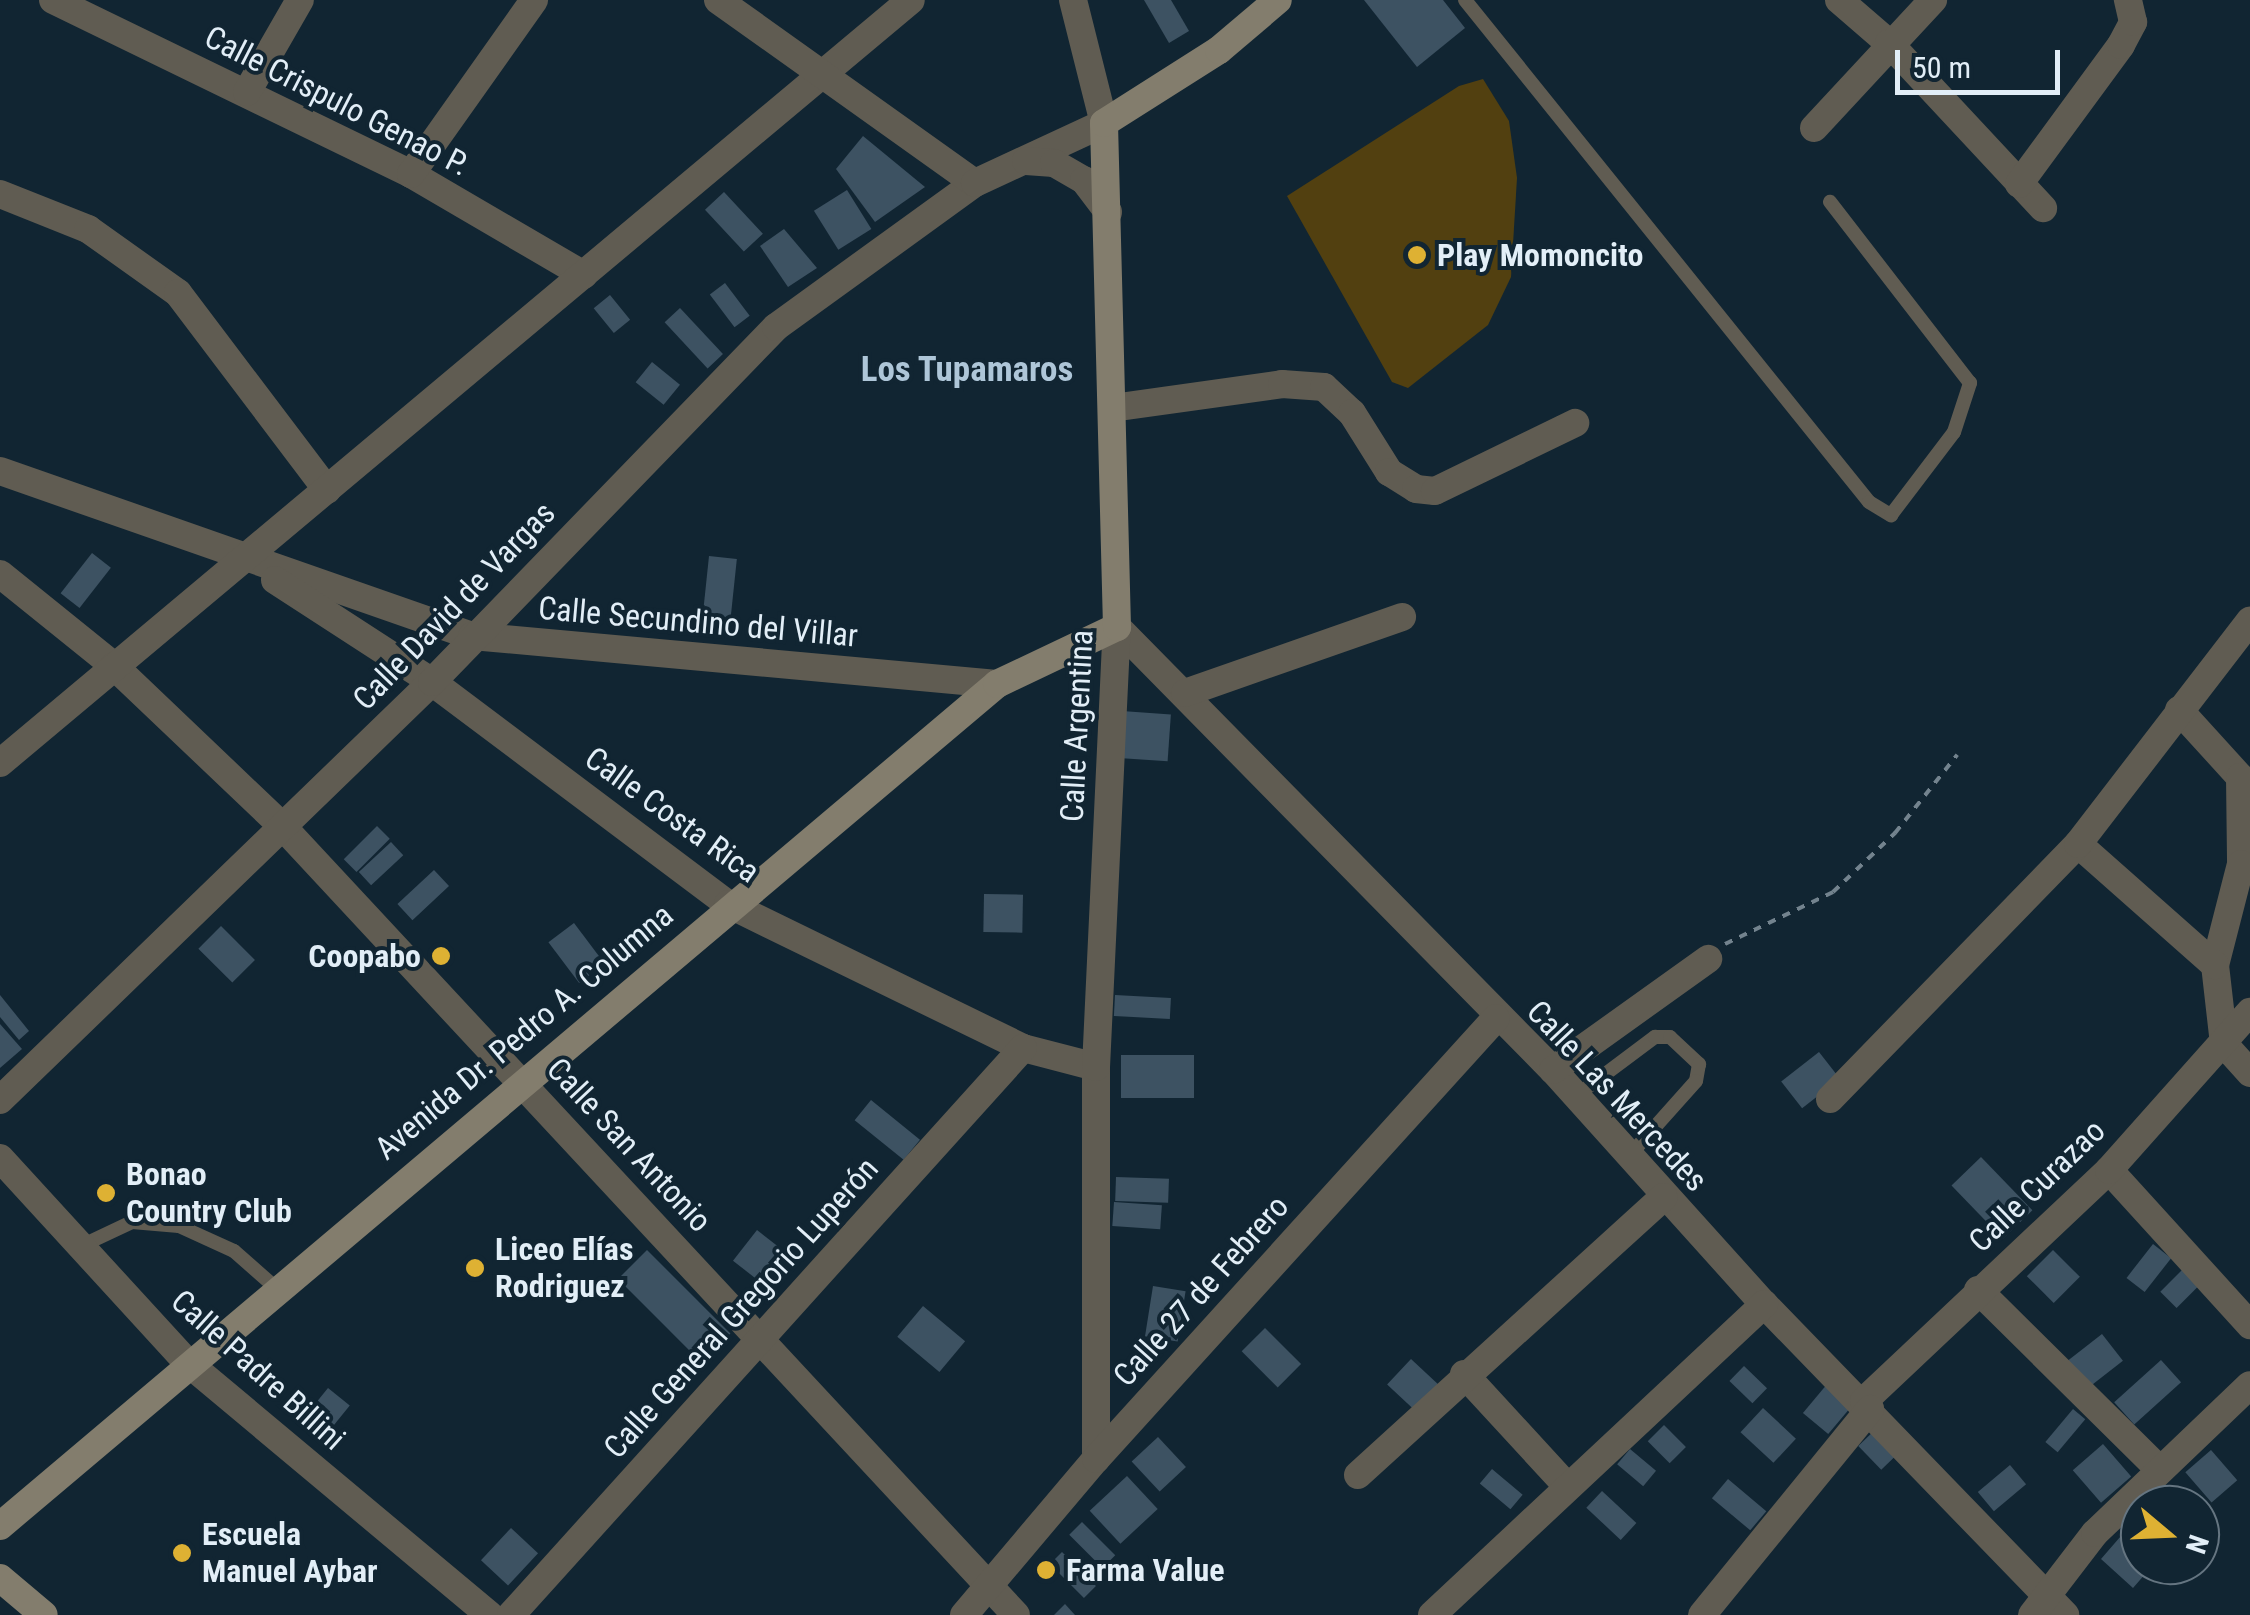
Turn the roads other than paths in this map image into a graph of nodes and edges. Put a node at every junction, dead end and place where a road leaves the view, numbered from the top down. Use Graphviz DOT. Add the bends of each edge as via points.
graph roads {
  1 [pos="53,0"];
  2 [pos="300,0"];
  3 [pos="534,0"];
  4 [pos="718,0"];
  5 [pos="911,0"];
  6 [pos="1072,0"];
  7 [pos="1278,0"];
  8 [pos="1466,0"];
  9 [pos="1839,0"];
  10 [pos="1932,0"];
  11 [pos="2128,0"];
  12 [pos="1889,44"];
  13 [pos="816,74"];
  14 [pos="247,92"];
  15 [pos="1104,124"];
  16 [pos="1814,128"];
  17 [pos="1025,160"];
  18 [pos="411,174"];
  19 [pos="976,184"];
  20 [pos="2019,184"];
  21 [pos="0,194"];
  22 [pos="1830,202"];
  23 [pos="2043,208"];
  24 [pos="1108,212"];
  25 [pos="584,275"];
  26 [pos="1112,408"];
  27 [pos="1575,423"];
  28 [pos="0,471"];
  29 [pos="327,490"];
  30 [pos="240,558"];
  31 [pos="0,574"];
  32 [pos="1402,616"];
  33 [pos="2250,621"];
  34 [pos="1117,627"];
  35 [pos="472,636"];
  36 [pos="114,666"];
  37 [pos="432,682"];
  38 [pos="997,684"];
  39 [pos="1185,693"];
  40 [pos="2179,710"];
  41 [pos="0,764"];
  42 [pos="284,828"];
  43 [pos="2078,844"];
  44 [pos="2245,867"];
  45 [pos="728,904"];
  46 [pos="1708,959"];
  47 [pos="2214,965"];
  48 [pos="2250,1012"];
  49 [pos="1496,1018"];
  50 [pos="2224,1044"];
  51 [pos="1023,1048"];
  52 [pos="1096,1067"];
  53 [pos="1553,1070"];
  54 [pos="2250,1073"];
  55 [pos="522,1081"];
  56 [pos="1576,1096"];
  57 [pos="0,1100"];
  58 [pos="1830,1100"];
  59 [pos="1628,1156"];
  60 [pos="0,1158"];
  61 [pos="2108,1170"];
  62 [pos="1664,1197"];
  63 [pos="81,1246"];
  64 [pos="276,1288"];
  65 [pos="1978,1290"];
  66 [pos="1764,1304"];
  67 [pos="2250,1325"];
  68 [pos="760,1338"];
  69 [pos="188,1363"];
  70 [pos="1464,1374"];
  71 [pos="2250,1385"];
  72 [pos="1867,1405"];
  73 [pos="1096,1458"];
  74 [pos="2160,1470"];
  75 [pos="1358,1475"];
  76 [pos="1567,1486"];
  77 [pos="0,1526"];
  78 [pos="0,1578"];
  79 [pos="992,1584"];
  80 [pos="2048,1608"];
  81 [pos="44,1615"];
  82 [pos="489,1615"];
  83 [pos="511,1615"];
  84 [pos="964,1615"];
  85 [pos="1016,1615"];
  86 [pos="1432,1615"];
  87 [pos="1702,1615"];
  1 -- 14 [label="street, Calle Crispulo Genao P."];
  2 -- 14 [label="street"];
  3 -- 18 [label="street"];
  4 -- 13 [label="street"];
  5 -- 13 [label="street"];
  6 -- 15 [label="street, Calle Argentina"];
  7 -- 15 [label="main road" via="1219,50"];
  8 -- 22 [label="lane" via="1869,502 1891,516 1954,432 1970,383"];
  9 -- 12 [label="street"];
  10 -- 12 [label="street"];
  11 -- 20 [label="street" via="2133,22 2121,44"];
  12 -- 16 [label="street"];
  12 -- 20 [label="street"];
  13 -- 19 [label="street"];
  13 -- 25 [label="street"];
  14 -- 18 [label="street, Calle Crispulo Genao P."];
  15 -- 17 [label="street, Calle David de Vargas"];
  15 -- 24 [label="main road, Calle Argentina"];
  17 -- 19 [label="street, Calle David de Vargas"];
  17 -- 24 [label="street" via="1054,162 1084,180"];
  18 -- 25 [label="street, Calle Crispulo Genao P."];
  19 -- 35 [label="street, Calle David de Vargas" via="776,327"];
  20 -- 23 [label="street"];
  21 -- 29 [label="street" via="88,229 178,293"];
  24 -- 26 [label="main road, Calle Argentina"];
  25 -- 29 [label="street"];
  26 -- 27 [label="street" via="1282,384 1324,388 1352,413 1390,472 1416,489 1435,490"];
  26 -- 34 [label="main road, Calle Argentina"];
  28 -- 30 [label="street, Calle Secundino del Villar"];
  29 -- 30 [label="street"];
  30 -- 35 [label="street, Calle Secundino del Villar"];
  30 -- 36 [label="street"];
  30 -- 37 [label="street, Calle Costa Rica"];
  31 -- 36 [label="street, Calle San Antonio"];
  32 -- 39 [label="street"];
  33 -- 40 [label="street"];
  34 -- 38 [label="main road, Avenida Dr. Pedro A. Columna"];
  34 -- 39 [label="street, Calle Las Mercedes"];
  34 -- 52 [label="street, Calle Argentina"];
  35 -- 37 [label="street, Calle David de Vargas"];
  35 -- 38 [label="street, Calle Secundino del Villar"];
  36 -- 41 [label="street"];
  36 -- 42 [label="street, Calle San Antonio"];
  37 -- 42 [label="street, Calle David de Vargas"];
  37 -- 45 [label="street, Calle Costa Rica"];
  38 -- 45 [label="main road, Avenida Dr. Pedro A. Columna"];
  39 -- 49 [label="street, Calle Las Mercedes"];
  40 -- 43 [label="street"];
  40 -- 44 [label="street" via="2240,777"];
  42 -- 55 [label="street, Calle San Antonio"];
  42 -- 57 [label="street, Calle David de Vargas"];
  43 -- 47 [label="street"];
  43 -- 58 [label="street"];
  44 -- 47 [label="street"];
  45 -- 51 [label="street, Calle Costa Rica"];
  45 -- 55 [label="main road, Avenida Dr. Pedro A. Columna"];
  46 -- 53 [label="street"];
  47 -- 50 [label="street"];
  48 -- 50 [label="street, Calle Curazao"];
  49 -- 53 [label="street, Calle Las Mercedes"];
  49 -- 73 [label="street, Calle 27 de Febrero"];
  50 -- 54 [label="street"];
  50 -- 61 [label="street, Calle Curazao"];
  51 -- 52 [label="street, Calle Costa Rica"];
  51 -- 68 [label="street, Calle General Gregorio Luperón"];
  52 -- 73 [label="street, Calle Argentina"];
  53 -- 56 [label="street, Calle Las Mercedes"];
  55 -- 64 [label="main road, Avenida Dr. Pedro A. Columna"];
  55 -- 68 [label="street, Calle San Antonio"];
  56 -- 59 [label="street, Calle Las Mercedes"];
  56 -- 59 [label="lane" via="1655,1037 1670,1037 1699,1064 1696,1080"];
  59 -- 62 [label="street, Calle Las Mercedes"];
  60 -- 63 [label="street, Calle Padre Billini"];
  61 -- 65 [label="street, Calle Curazao"];
  61 -- 67 [label="street"];
  62 -- 66 [label="street, Calle Las Mercedes"];
  62 -- 70 [label="street"];
  63 -- 64 [label="lane" via="132,1222 179,1226 234,1252"];
  63 -- 69 [label="street, Calle Padre Billini"];
  64 -- 69 [label="main road, Avenida Dr. Pedro A. Columna"];
  65 -- 72 [label="street, Calle Curazao"];
  65 -- 74 [label="street"];
  66 -- 72 [label="street, Calle Las Mercedes"];
  66 -- 76 [label="street"];
  68 -- 79 [label="street, Calle San Antonio"];
  68 -- 83 [label="street, Calle General Gregorio Luperón"];
  69 -- 77 [label="main road, Avenida Dr. Pedro A. Columna"];
  69 -- 82 [label="street, Calle Padre Billini"];
  70 -- 75 [label="street"];
  70 -- 76 [label="street"];
  71 -- 74 [label="street"];
  72 -- 80 [label="street, Calle Las Mercedes"];
  72 -- 87 [label="street, Calle Curazao"];
  73 -- 79 [label="street, Calle 27 de Febrero"];
  74 -- 80 [label="street" via="2094,1533"];
  76 -- 86 [label="street"];
  78 -- 81 [label="main road"];
  79 -- 84 [label="street, Calle 27 de Febrero"];
  79 -- 85 [label="street, Calle San Antonio"];
}
